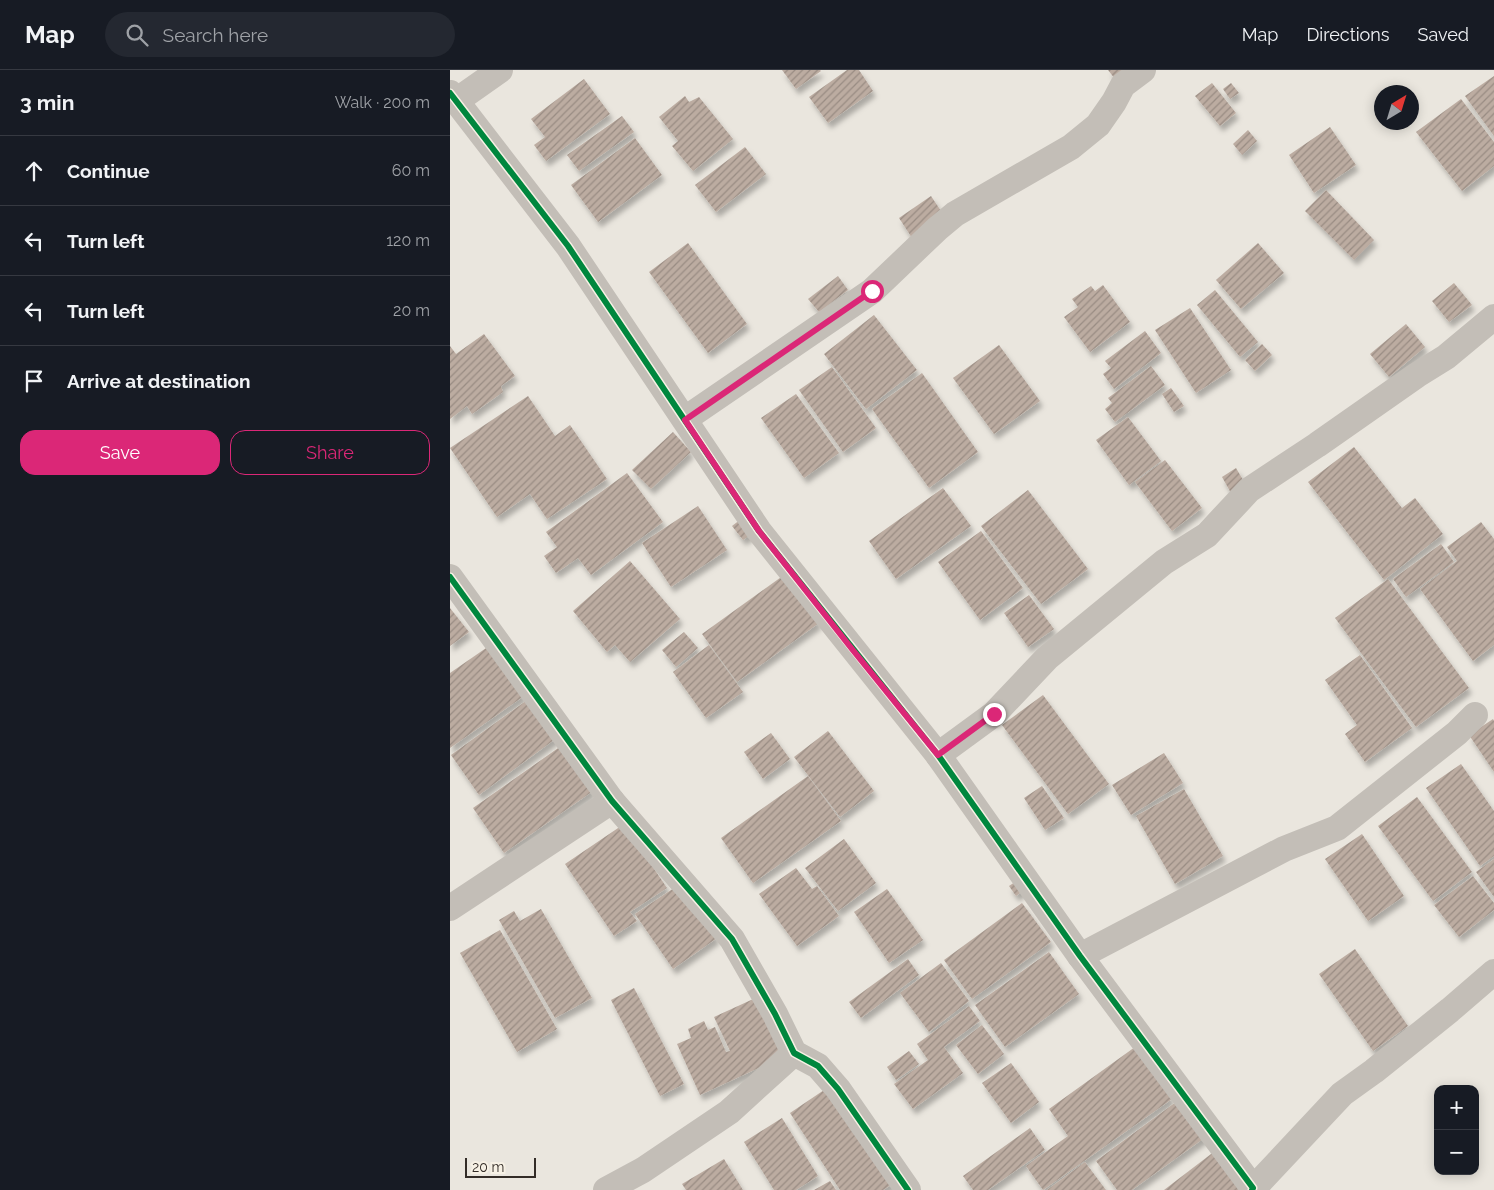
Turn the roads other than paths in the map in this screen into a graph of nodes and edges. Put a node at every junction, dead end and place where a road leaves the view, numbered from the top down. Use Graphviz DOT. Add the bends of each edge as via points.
graph roads {
  1 [pos="500,70"];
  2 [pos="1143,70"];
  3 [pos="453,97"];
  4 [pos="1494,317"];
  5 [pos="685,420"];
  6 [pos="450,576"];
  7 [pos="1475,715"];
  8 [pos="938,755"];
  9 [pos="612,801"];
  10 [pos="450,908"];
  11 [pos="1080,956"];
  12 [pos="1494,972"];
  13 [pos="794,1053"];
  14 [pos="1253,1189"];
  15 [pos="606,1190"];
  16 [pos="908,1190"];
  1 -- 3 [label="street"];
  2 -- 5 [label="street" via="1124,85 1098,124 1071,147 955,214 872,291"];
  3 -- 5 [label="street" via="568,246"];
  4 -- 8 [label="street" via="1446,357 1249,490 1207,535 1164,562 1046,658 994,714"];
  5 -- 8 [label="street" via="759,531"];
  6 -- 9 [label="street"];
  7 -- 11 [label="street" via="1457,733 1336,828 1284,849"];
  8 -- 11 [label="street"];
  9 -- 10 [label="street"];
  9 -- 13 [label="street" via="732,939"];
  11 -- 14 [label="street"];
  12 -- 14 [label="street" via="1342,1094"];
  13 -- 15 [label="street" via="729,1112 643,1170"];
  13 -- 16 [label="street" via="818,1066 838,1089"];
}
